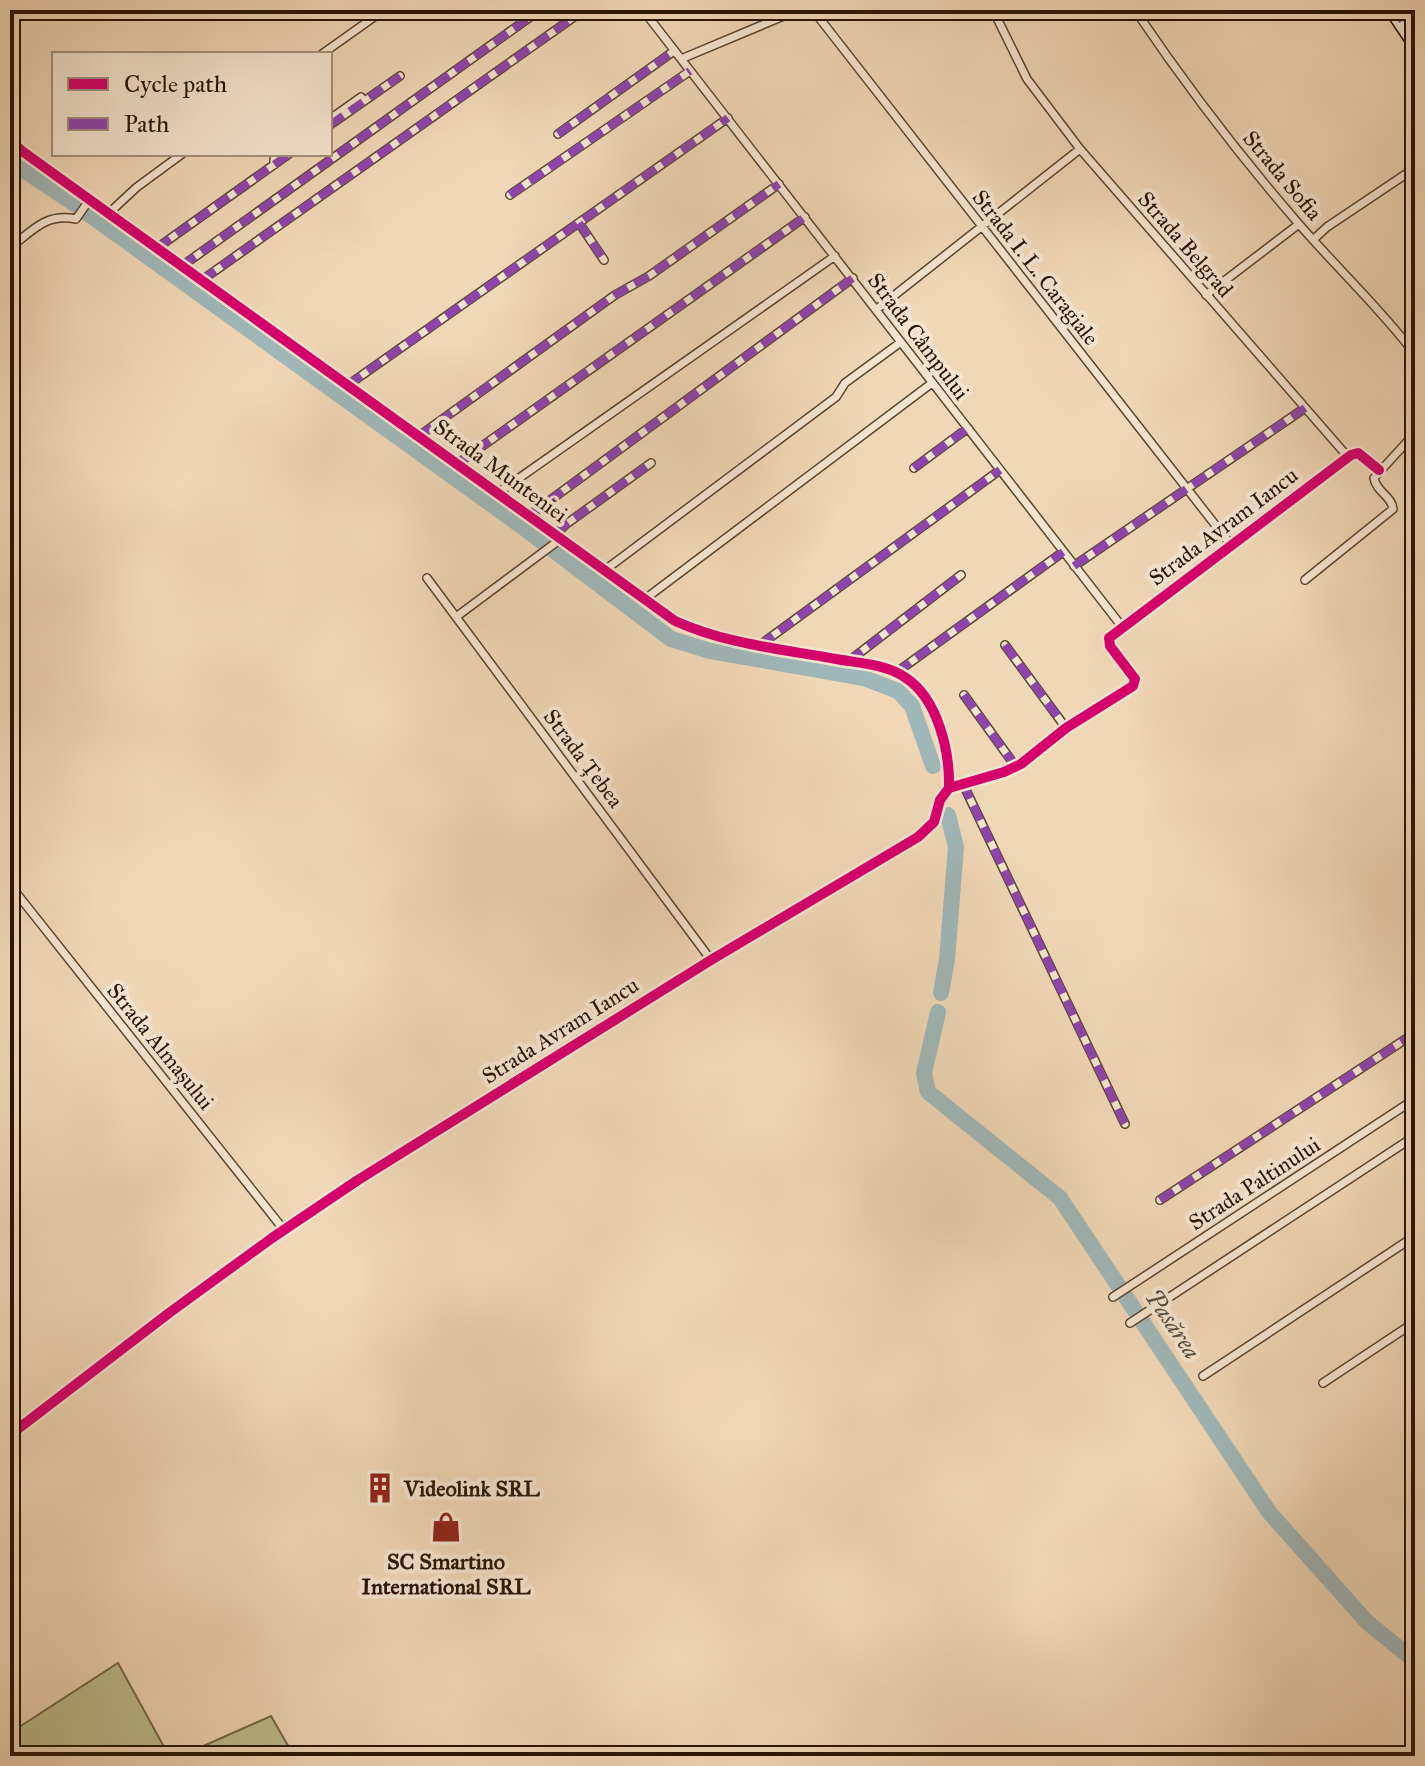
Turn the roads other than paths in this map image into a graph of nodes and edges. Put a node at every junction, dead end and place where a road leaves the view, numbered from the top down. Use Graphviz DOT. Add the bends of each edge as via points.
graph roads {
  1 [pos="384,10"];
  2 [pos="540,10"];
  3 [pos="584,10"];
  4 [pos="643,10"];
  5 [pos="798,10"];
  6 [pos="813,10"];
  7 [pos="993,10"];
  8 [pos="1135,10"];
  9 [pos="1390,10"];
  10 [pos="1408,10"];
  11 [pos="1397,20"];
  12 [pos="1415,47"];
  13 [pos="674,51"];
  14 [pos="325,52"];
  15 [pos="681,59"];
  16 [pos="690,71"];
  17 [pos="400,76"];
  18 [pos="364,95"];
  19 [pos="332,118"];
  20 [pos="728,118"];
  21 [pos="332,124"];
  22 [pos="558,134"];
  23 [pos="10,140"];
  24 [pos="1080,149"];
  25 [pos="179,156"];
  26 [pos="277,156"];
  27 [pos="286,156"];
  28 [pos="274,165"];
  29 [pos="1415,168"];
  30 [pos="779,184"];
  31 [pos="510,195"];
  32 [pos="88,202"];
  33 [pos="109,213"];
  34 [pos="805,217"];
  35 [pos="579,223"];
  36 [pos="1299,224"];
  37 [pos="982,227"];
  38 [pos="1314,239"];
  39 [pos="10,248"];
  40 [pos="157,248"];
  41 [pos="835,256"];
  42 [pos="604,260"];
  43 [pos="182,266"];
  44 [pos="853,278"];
  45 [pos="202,280"];
  46 [pos="1206,295"];
  47 [pos="877,309"];
  48 [pos="901,342"];
  49 [pos="1415,354"];
  50 [pos="932,383"];
  51 [pos="348,385"];
  52 [pos="1305,408"];
  53 [pos="968,428"];
  54 [pos="1415,433"];
  55 [pos="419,436"];
  56 [pos="1348,457"];
  57 [pos="651,463"];
  58 [pos="457,464"];
  59 [pos="914,468"];
  60 [pos="1000,470"];
  61 [pos="1379,470"];
  62 [pos="1187,489"];
  63 [pos="498,493"];
  64 [pos="530,515"];
  65 [pos="559,536"];
  66 [pos="1231,545"];
  67 [pos="1063,552"];
  68 [pos="1074,566"];
  69 [pos="605,570"];
  70 [pos="961,575"];
  71 [pos="427,578"];
  72 [pos="1305,580"];
  73 [pos="645,599"];
  74 [pos="456,617"];
  75 [pos="1123,628"];
  76 [pos="760,645"];
  77 [pos="1005,645"];
  78 [pos="849,661"];
  79 [pos="897,672"];
  80 [pos="964,695"];
  81 [pos="1066,728"];
  82 [pos="1016,767"];
  83 [pos="963,784"];
  84 [pos="949,788"];
  85 [pos="10,885"];
  86 [pos="711,960"];
  87 [pos="1415,1033"];
  88 [pos="1415,1099"];
  89 [pos="1125,1124"];
  90 [pos="1415,1136"];
  91 [pos="1160,1200"];
  92 [pos="284,1230"];
  93 [pos="1415,1236"];
  94 [pos="1113,1297"];
  95 [pos="1415,1322"];
  96 [pos="1130,1323"];
  97 [pos="1203,1376"];
  98 [pos="1323,1383"];
  99 [pos="10,1435"];
  1 -- 14 [label="street"];
  2 -- 43 [label="street"];
  3 -- 45 [label="street"];
  4 -- 13 [label="street, Strada Câmpului"];
  5 -- 15 [label="street"];
  6 -- 37 [label="street, Strada I. L. Caragiale"];
  7 -- 24 [label="street, Strada Belgrad" via="1027,79"];
  8 -- 36 [label="street, Strada Sofia" via="1215,122"];
  9 -- 11 [label="main road"];
  10 -- 11 [label="street"];
  11 -- 12 [label="main road"];
  13 -- 15 [label="street, Strada Câmpului"];
  13 -- 22 [label="street"];
  15 -- 16 [label="street, Strada Câmpului"];
  16 -- 20 [label="street, Strada Câmpului"];
  16 -- 31 [label="street"];
  17 -- 21 [label="street"];
  18 -- 19 [label="street"];
  20 -- 30 [label="street, Strada Câmpului"];
  20 -- 35 [label="street"];
  23 -- 32 [label="street, Strada Munteniei"];
  24 -- 37 [label="street"];
  24 -- 46 [label="street, Strada Belgrad"];
  25 -- 33 [label="street"];
  26 -- 28 [label="street"];
  27 -- 28 [label="street"];
  28 -- 40 [label="street"];
  29 -- 38 [label="street"];
  30 -- 34 [label="street, Strada Câmpului"];
  30 -- 55 [label="street"];
  32 -- 33 [label="street, Strada Munteniei"];
  32 -- 39 [label="street" via="76,219 46,220"];
  33 -- 40 [label="street, Strada Munteniei"];
  34 -- 41 [label="street, Strada Câmpului"];
  34 -- 58 [label="street"];
  35 -- 42 [label="street"];
  35 -- 51 [label="street"];
  36 -- 38 [label="street, Strada Sofia"];
  36 -- 46 [label="street"];
  37 -- 47 [label="street"];
  37 -- 62 [label="street, Strada I. L. Caragiale"];
  38 -- 49 [label="street, Strada Sofia"];
  40 -- 43 [label="street, Strada Munteniei"];
  41 -- 44 [label="street, Strada Câmpului"];
  41 -- 63 [label="street"];
  43 -- 45 [label="street, Strada Munteniei"];
  44 -- 47 [label="street, Strada Câmpului"];
  44 -- 64 [label="street"];
  45 -- 51 [label="street, Strada Munteniei"];
  46 -- 52 [label="street, Strada Belgrad"];
  47 -- 48 [label="street, Strada Câmpului"];
  48 -- 50 [label="street, Strada Câmpului"];
  48 -- 69 [label="street"];
  50 -- 53 [label="street, Strada Câmpului"];
  50 -- 73 [label="street"];
  51 -- 55 [label="street, Strada Munteniei"];
  52 -- 56 [label="street, Strada Belgrad"];
  52 -- 62 [label="street"];
  53 -- 59 [label="street"];
  53 -- 60 [label="street, Strada Câmpului"];
  54 -- 61 [label="street"];
  55 -- 58 [label="street, Strada Munteniei"];
  56 -- 61 [label="street, Strada Belgrad" via="1358,453"];
  56 -- 66 [label="street, Strada Avram Iancu"];
  57 -- 65 [label="street" via="565,525"];
  58 -- 63 [label="street, Strada Munteniei"];
  60 -- 67 [label="street, Strada Câmpului"];
  60 -- 76 [label="street"];
  61 -- 72 [label="street" via="1373,481 1393,509"];
  62 -- 66 [label="street, Strada I. L. Caragiale"];
  62 -- 68 [label="street"];
  63 -- 64 [label="street, Strada Munteniei"];
  64 -- 65 [label="street, Strada Munteniei"];
  65 -- 69 [label="street, Strada Munteniei"];
  65 -- 74 [label="street"];
  66 -- 75 [label="street, Strada Avram Iancu"];
  67 -- 68 [label="street, Strada Câmpului"];
  67 -- 79 [label="street"];
  68 -- 75 [label="street, Strada Câmpului"];
  69 -- 73 [label="street, Strada Munteniei"];
  70 -- 78 [label="street"];
  71 -- 74 [label="street, Strada Țebea"];
  73 -- 76 [label="street, Strada Munteniei" via="699,632"];
  74 -- 86 [label="street, Strada Țebea"];
  75 -- 81 [label="street" via="1108,642 1135,683"];
  76 -- 78 [label="street, Strada Munteniei"];
  77 -- 81 [label="street"];
  78 -- 79 [label="street, Strada Munteniei"];
  79 -- 84 [label="street" via="929,704 947,758"];
  80 -- 82 [label="street"];
  81 -- 82 [label="street"];
  82 -- 83 [label="street"];
  83 -- 84 [label="street"];
  83 -- 89 [label="street"];
  84 -- 86 [label="street, Strada Avram Iancu" via="924,833"];
  85 -- 92 [label="street, Strada Almașului"];
  86 -- 92 [label="street, Strada Avram Iancu"];
  87 -- 91 [label="street"];
  88 -- 94 [label="street, Strada Paltinului"];
  90 -- 96 [label="street"];
  92 -- 99 [label="street, Strada Avram Iancu"];
  93 -- 97 [label="street"];
  95 -- 98 [label="street"];
}
